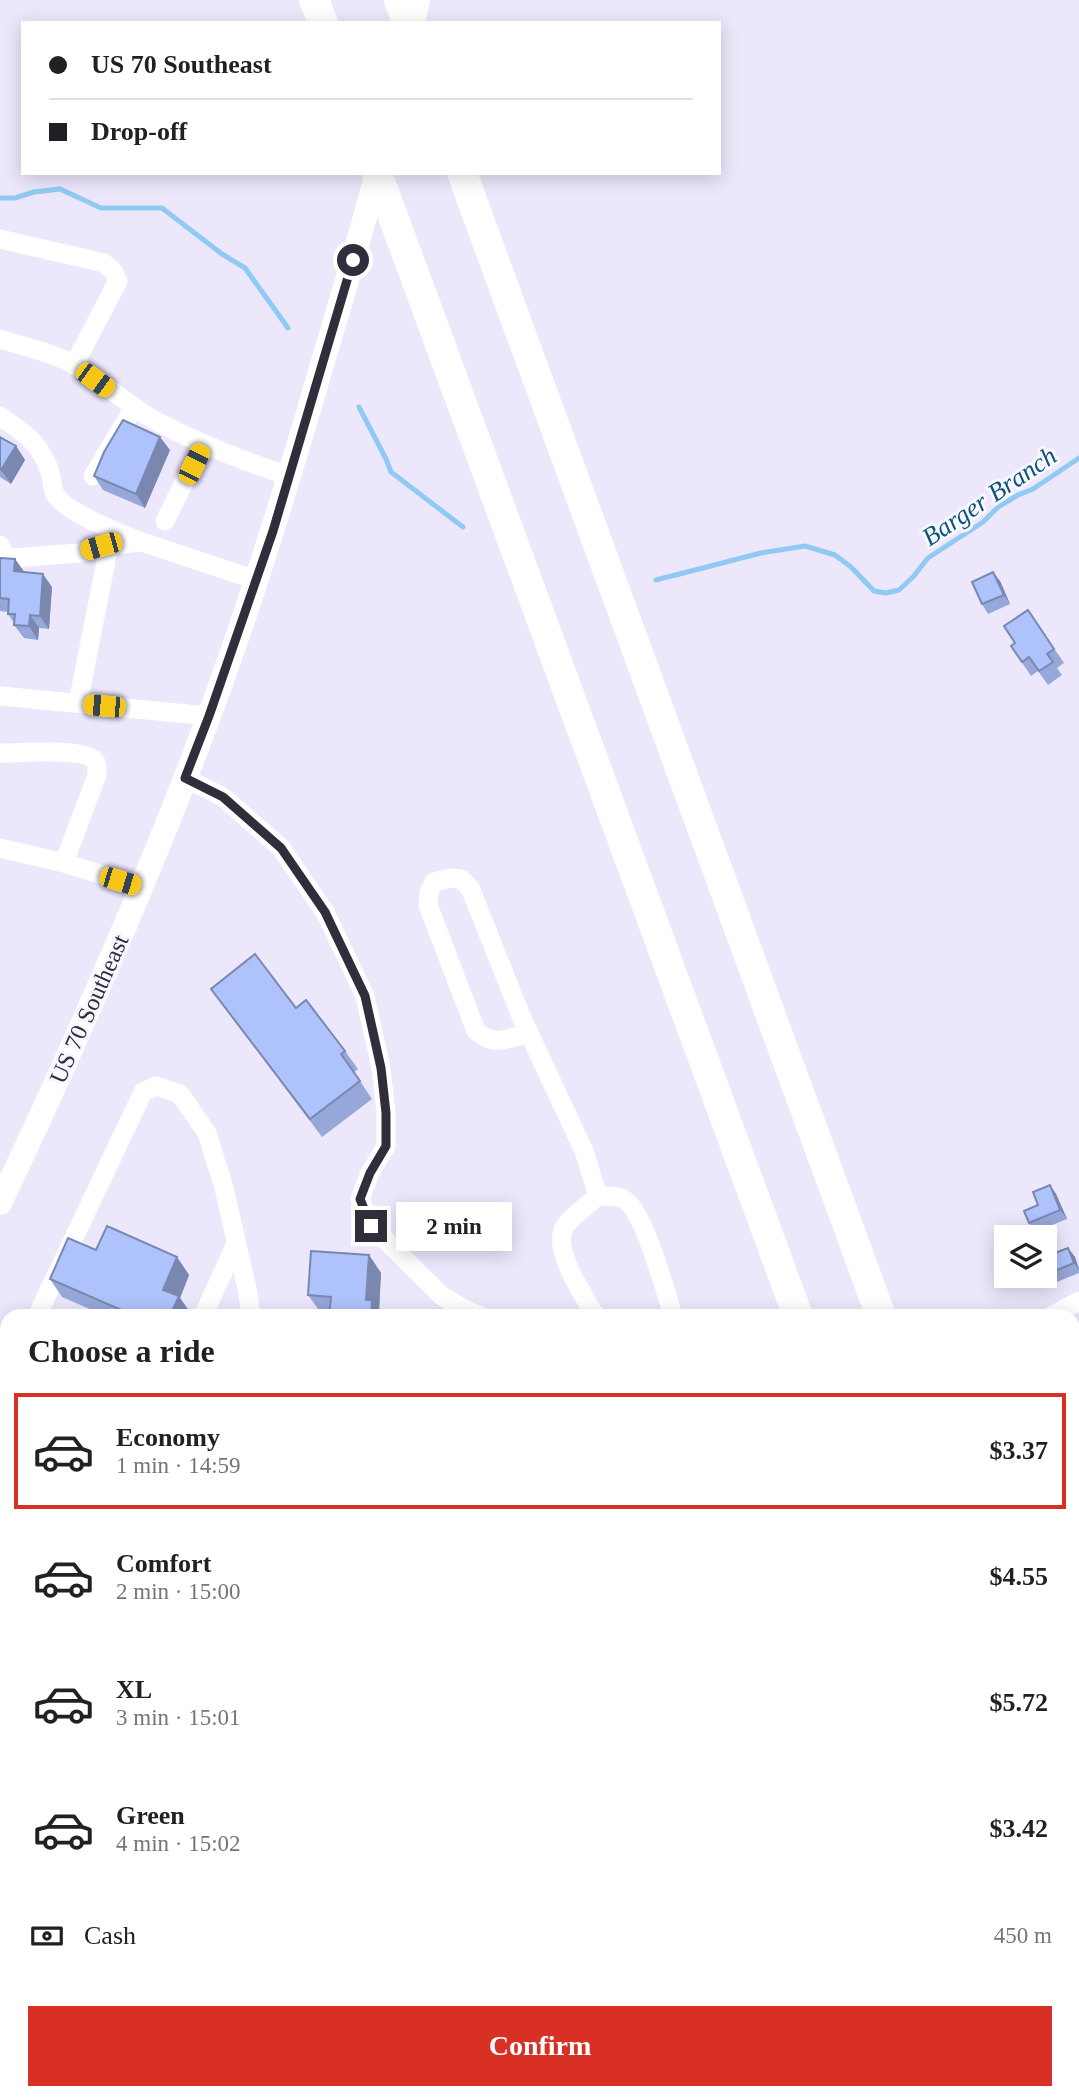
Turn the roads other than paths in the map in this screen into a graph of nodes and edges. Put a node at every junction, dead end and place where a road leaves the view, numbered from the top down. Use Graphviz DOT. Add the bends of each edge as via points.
graph roads {
  1 [pos="314,0"];
  2 [pos="399,0"];
  3 [pos="418,0"];
  4 [pos="322,21"];
  5 [pos="406,21"];
  6 [pos="413,21"];
  7 [pos="376,175"];
  8 [pos="378,175"];
  9 [pos="463,175"];
  10 [pos="0,239"];
  11 [pos="0,339"];
  12 [pos="74,365"];
  13 [pos="134,407"];
  14 [pos="0,416"];
  15 [pos="203,444"];
  16 [pos="93,476"];
  17 [pos="289,476"];
  18 [pos="165,521"];
  19 [pos="142,542"];
  20 [pos="109,546"];
  21 [pos="2,554"];
  22 [pos="256,580"];
  23 [pos="0,696"];
  24 [pos="78,703"];
  25 [pos="209,716"];
  26 [pos="1,755"];
  27 [pos="185,778"];
  28 [pos="0,848"];
  29 [pos="64,863"];
  30 [pos="141,887"];
  31 [pos="528,1032"];
  32 [pos="598,1196"];
  33 [pos="0,1203"];
  34 [pos="236,1244"];
  35 [pos="43,1309"];
  36 [pos="206,1309"];
  37 [pos="250,1309"];
  38 [pos="464,1309"];
  39 [pos="591,1309"];
  40 [pos="671,1309"];
  41 [pos="794,1309"];
  42 [pos="878,1309"];
  1 -- 4 [label="highway"];
  2 -- 5 [label="highway"];
  3 -- 6 [label="main road"];
  7 -- 17 [label="main road, US 70 Southeast"];
  8 -- 41 [label="highway"];
  9 -- 42 [label="highway"];
  10 -- 12 [label="street" via="104,264 113,271 118,281"];
  11 -- 12 [label="street"];
  12 -- 13 [label="street"];
  13 -- 15 [label="street"];
  13 -- 16 [label="street"];
  14 -- 19 [label="street" via="34,441 55,494 65,504"];
  15 -- 17 [label="street"];
  15 -- 18 [label="street"];
  17 -- 22 [label="main road, US 70 Southeast"];
  19 -- 20 [label="street"];
  19 -- 22 [label="street"];
  20 -- 21 [label="street" via="80,553"];
  20 -- 24 [label="street"];
  22 -- 25 [label="main road, US 70 Southeast"];
  23 -- 24 [label="street"];
  24 -- 25 [label="street"];
  25 -- 27 [label="main road, US 70 Southeast"];
  26 -- 29 [label="street" via="79,753 92,757 97,765"];
  27 -- 30 [label="main road, US 70 Southeast"];
  27 -- 38 [label="street" via="223,797 281,848 325,912 365,996 381,1068 386,1146 360,1199 371,1226 442,1296"];
  28 -- 29 [label="street"];
  29 -- 30 [label="street"];
  30 -- 33 [label="main road, US 70 Southeast"];
  31 -- 31 [label="street" via="470,888 461,879 434,881 428,905 476,1031 487,1040 500,1041"];
  31 -- 32 [label="street" via="580,1141"];
  32 -- 39 [label="street" via="564,1227 561,1244"];
  32 -- 40 [label="street" via="626,1200 639,1219"];
  34 -- 35 [label="street" via="206,1133 180,1094 156,1086 143,1092"];
  34 -- 36 [label="street"];
  34 -- 37 [label="street"];
}
